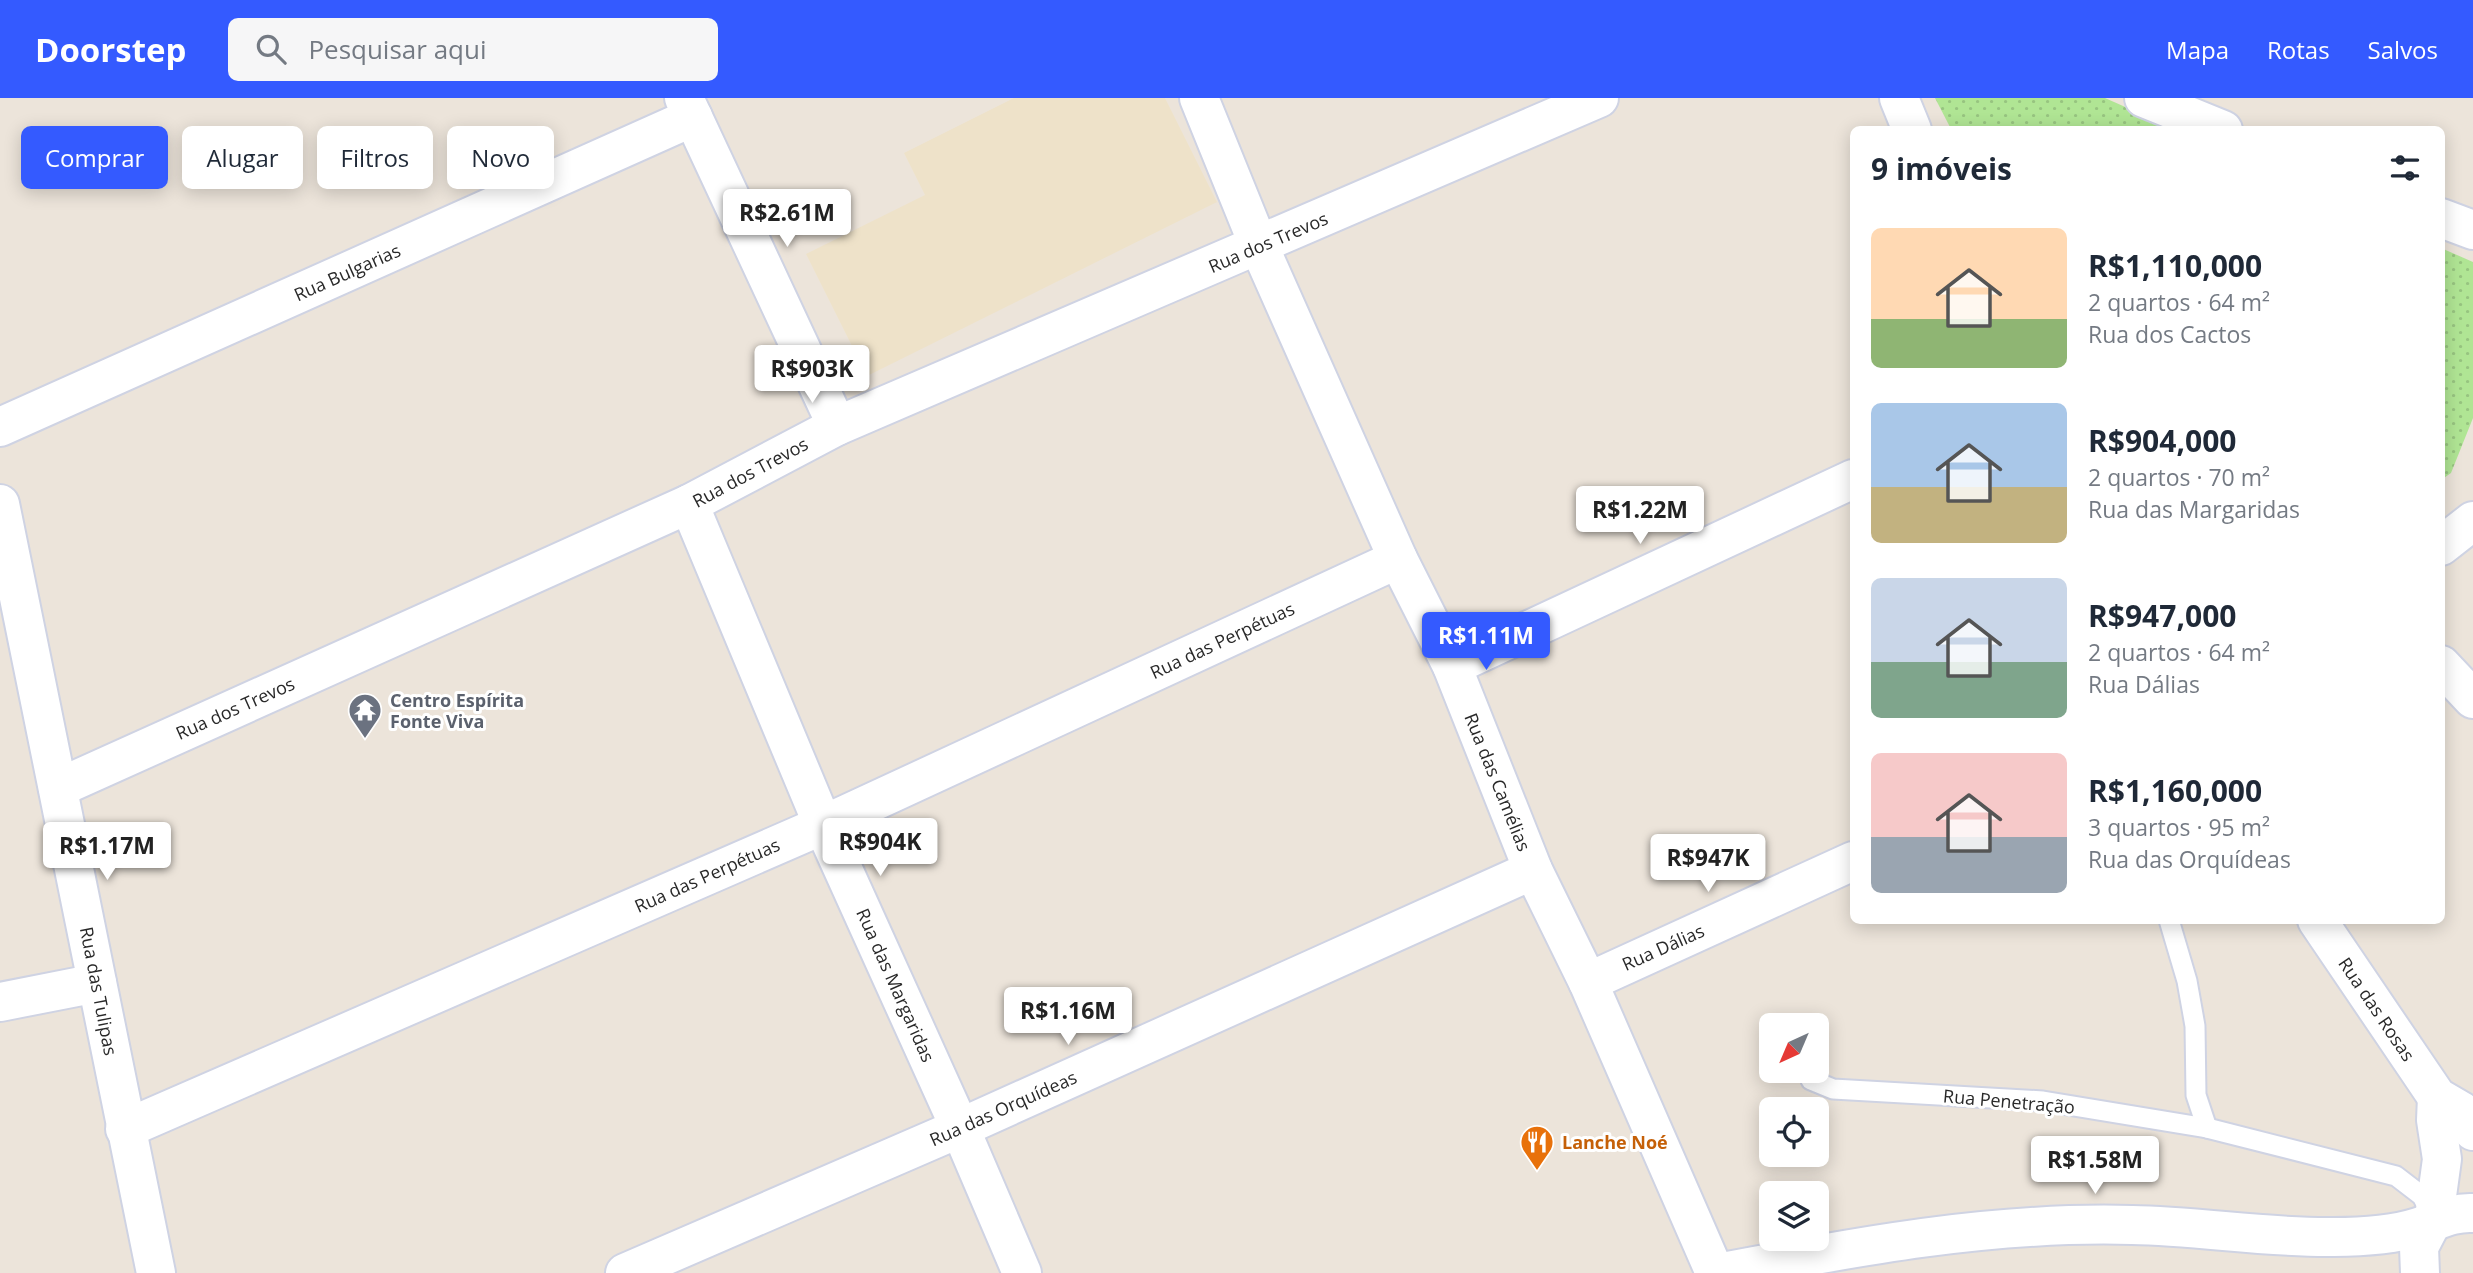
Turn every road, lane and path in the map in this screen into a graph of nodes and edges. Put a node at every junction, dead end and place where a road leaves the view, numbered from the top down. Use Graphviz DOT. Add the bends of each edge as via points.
graph roads {
  1 [pos="1599,98"];
  2 [pos="1899,98"];
  3 [pos="2144,98"];
  4 [pos="1210,106"];
  5 [pos="689,108"];
  6 [pos="1910,126"];
  7 [pos="2213,126"];
  8 [pos="2445,220"];
  9 [pos="2473,230"];
  10 [pos="1259,246"];
  11 [pos="837,426"];
  12 [pos="0,427"];
  13 [pos="1850,480"];
  14 [pos="0,504"];
  15 [pos="688,504"];
  16 [pos="2473,521"];
  17 [pos="2445,542"];
  18 [pos="1398,559"];
  19 [pos="1452,666"];
  20 [pos="2445,669"];
  21 [pos="2473,699"];
  22 [pos="58,788"];
  23 [pos="823,825"];
  24 [pos="1850,862"];
  25 [pos="1533,870"];
  26 [pos="2170,924"];
  27 [pos="2320,924"];
  28 [pos="1588,982"];
  29 [pos="97,983"];
  30 [pos="0,1002"];
  31 [pos="1818,1083"];
  32 [pos="2437,1097"];
  33 [pos="960,1128"];
  34 [pos="2207,1128"];
  35 [pos="125,1129"];
  36 [pos="2473,1131"];
  37 [pos="2473,1213"];
  38 [pos="2434,1218"];
  39 [pos="156,1273"];
  40 [pos="625,1273"];
  41 [pos="1022,1273"];
  42 [pos="1716,1273"];
  43 [pos="2420,1273"];
  1 -- 10 [label="street, Rua dos Trevos"];
  2 -- 6 [label="street"];
  3 -- 7 [label="street"];
  4 -- 10 [label="street, Rua das Camélias"];
  5 -- 11 [label="street"];
  5 -- 12 [label="street, Rua Bulgarias"];
  8 -- 9 [label="street"];
  10 -- 11 [label="street, Rua dos Trevos"];
  10 -- 18 [label="street, Rua das Camélias"];
  11 -- 15 [label="street, Rua dos Trevos"];
  13 -- 19 [label="street"];
  14 -- 22 [label="street, Rua das Tulipas"];
  15 -- 22 [label="street, Rua dos Trevos"];
  15 -- 23 [label="street, Rua das Margaridas"];
  16 -- 17 [label="street"];
  18 -- 19 [label="street, Rua das Camélias"];
  18 -- 23 [label="street, Rua das Perpétuas"];
  19 -- 25 [label="street, Rua das Camélias"];
  20 -- 21 [label="street"];
  22 -- 29 [label="street, Rua das Tulipas"];
  23 -- 33 [label="street, Rua das Margaridas"];
  23 -- 35 [label="street, Rua das Perpétuas"];
  24 -- 28 [label="street, Rua Dálias"];
  25 -- 28 [label="street, Rua das Camélias"];
  25 -- 33 [label="street, Rua das Orquídeas"];
  26 -- 34 [label="lane" via="2187,981 2195,1026 2196,1095"];
  27 -- 32 [label="street, Rua das Rosas"];
  28 -- 42 [label="street, Rua das Camélias"];
  29 -- 30 [label="street"];
  29 -- 35 [label="street, Rua das Tulipas"];
  31 -- 34 [label="lane, Rua Penetração" via="1833,1089 2043,1101"];
  32 -- 36 [label="street, Rua das Rosas" via="2461,1111"];
  32 -- 38 [label="street" via="2442,1159"];
  33 -- 40 [label="street, Rua das Orquídeas"];
  33 -- 41 [label="street, Rua das Margaridas"];
  34 -- 38 [label="lane, Rua Penetração" via="2396,1176 2422,1196"];
  35 -- 39 [label="street, Rua das Tulipas"];
  37 -- 38 [label="street"];
  38 -- 42 [label="street" via="2418,1227 2347,1237 2132,1225 1993,1229 1853,1247"];
  38 -- 43 [label="street" via="2419,1247"];
}
